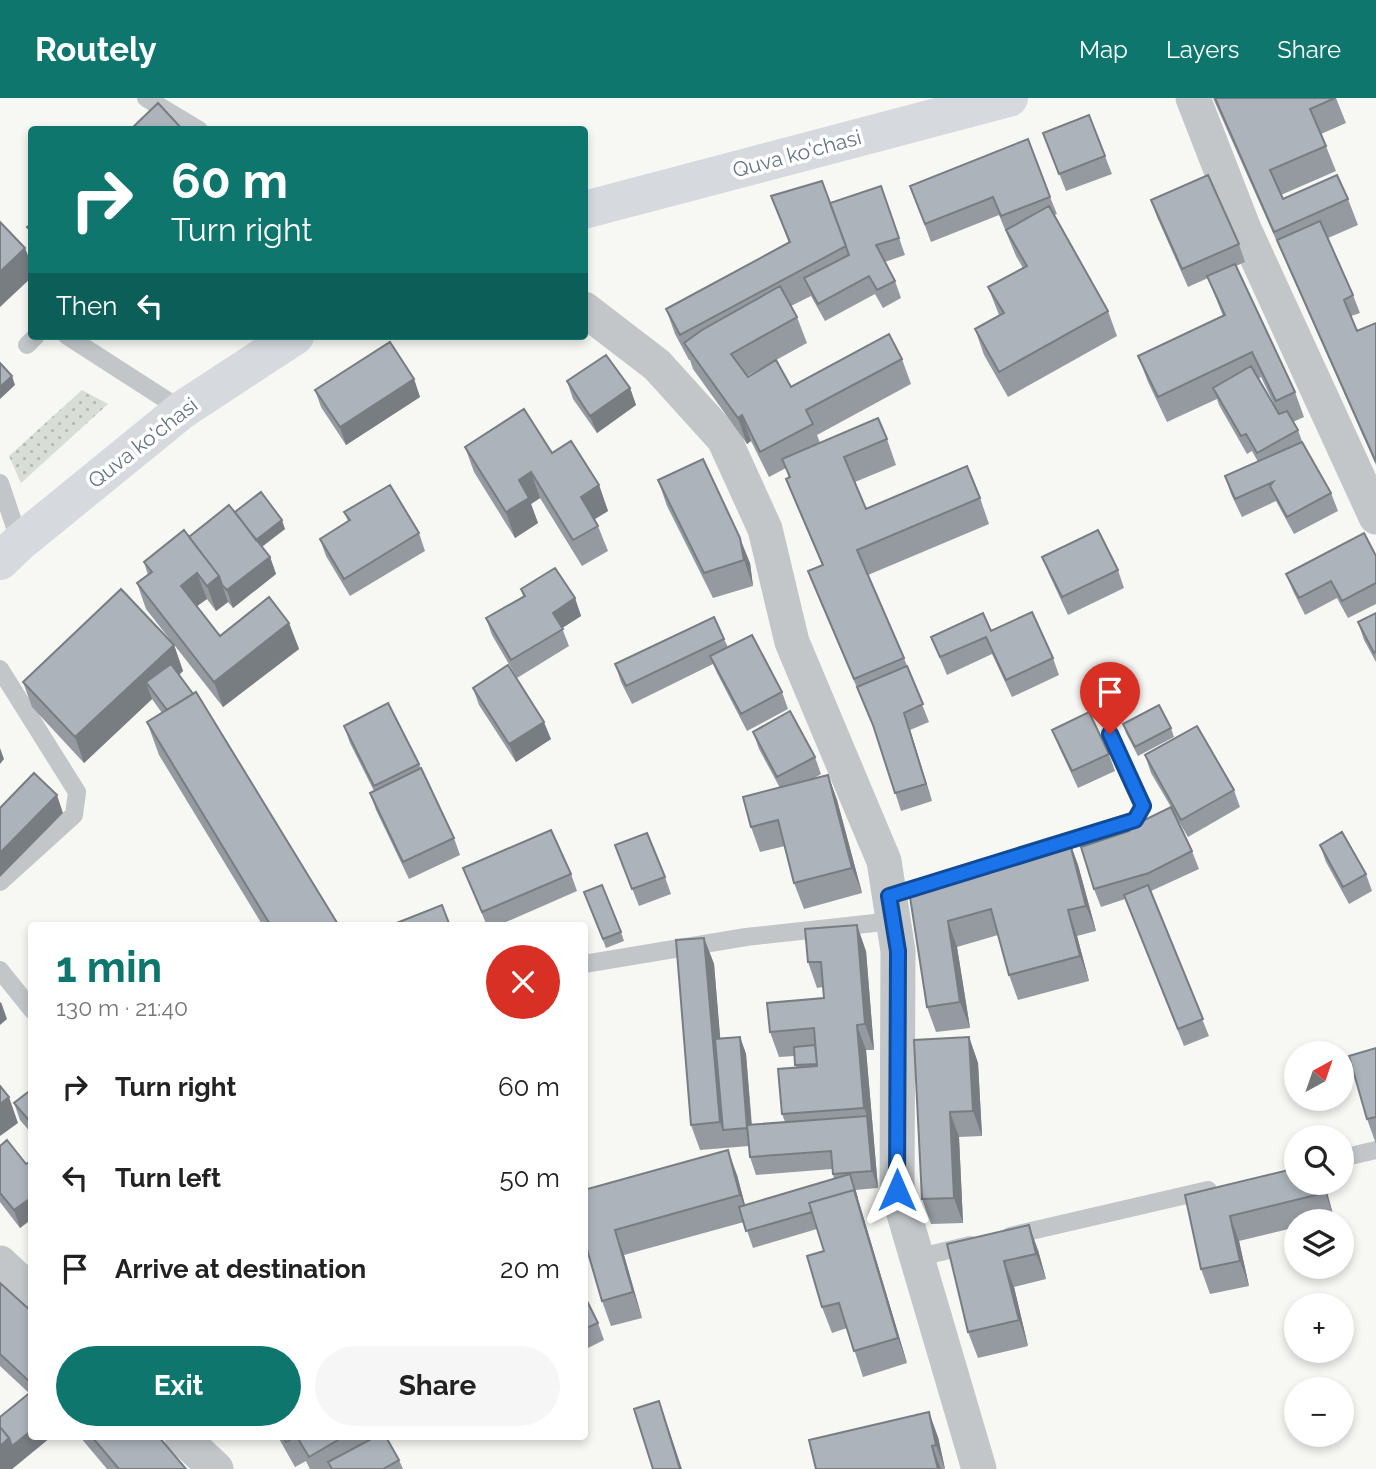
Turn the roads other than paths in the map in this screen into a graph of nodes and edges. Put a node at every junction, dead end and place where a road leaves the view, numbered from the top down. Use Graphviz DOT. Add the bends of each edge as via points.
graph roads {
  1 [pos="146,98"];
  2 [pos="1009,98"];
  3 [pos="1194,98"];
  4 [pos="192,126"];
  5 [pos="588,209"];
  6 [pos="588,312"];
  7 [pos="73,340"];
  8 [pos="289,340"];
  9 [pos="181,410"];
  10 [pos="0,483"];
  11 [pos="1376,517"];
  12 [pos="10,552"];
  13 [pos="0,669"];
  14 [pos="1110,734"];
  15 [pos="1031,852"];
  16 [pos="0,882"];
  17 [pos="895,903"];
  18 [pos="588,963"];
  19 [pos="0,970"];
  20 [pos="28,1005"];
  21 [pos="1376,1150"];
  22 [pos="1354,1155"];
  23 [pos="1229,1185"];
  24 [pos="916,1258"];
  25 [pos="0,1263"];
  26 [pos="28,1289"];
  27 [pos="185,1440"];
  28 [pos="216,1469"];
  29 [pos="979,1469"];
  1 -- 4 [label="lane"];
  2 -- 5 [label="main road, Quva ko'chasi"];
  3 -- 11 [label="street" via="1244,229"];
  6 -- 17 [label="street" via="657,365 724,439 765,529 792,642 884,862"];
  7 -- 9 [label="lane"];
  8 -- 9 [label="main road, Quva ko'chasi"];
  9 -- 12 [label="main road, Quva ko'chasi"];
  10 -- 12 [label="lane"];
  13 -- 16 [label="lane" via="77,792 74,816"];
  14 -- 15 [label="lane" via="1143,806 1135,820"];
  17 -- 18 [label="lane" via="746,937"];
  17 -- 24 [label="street" via="897,1190"];
  19 -- 20 [label="lane"];
  21 -- 22 [label="lane"];
  23 -- 24 [label="lane"];
  24 -- 29 [label="street"];
  25 -- 26 [label="street"];
  27 -- 28 [label="street"];
}
